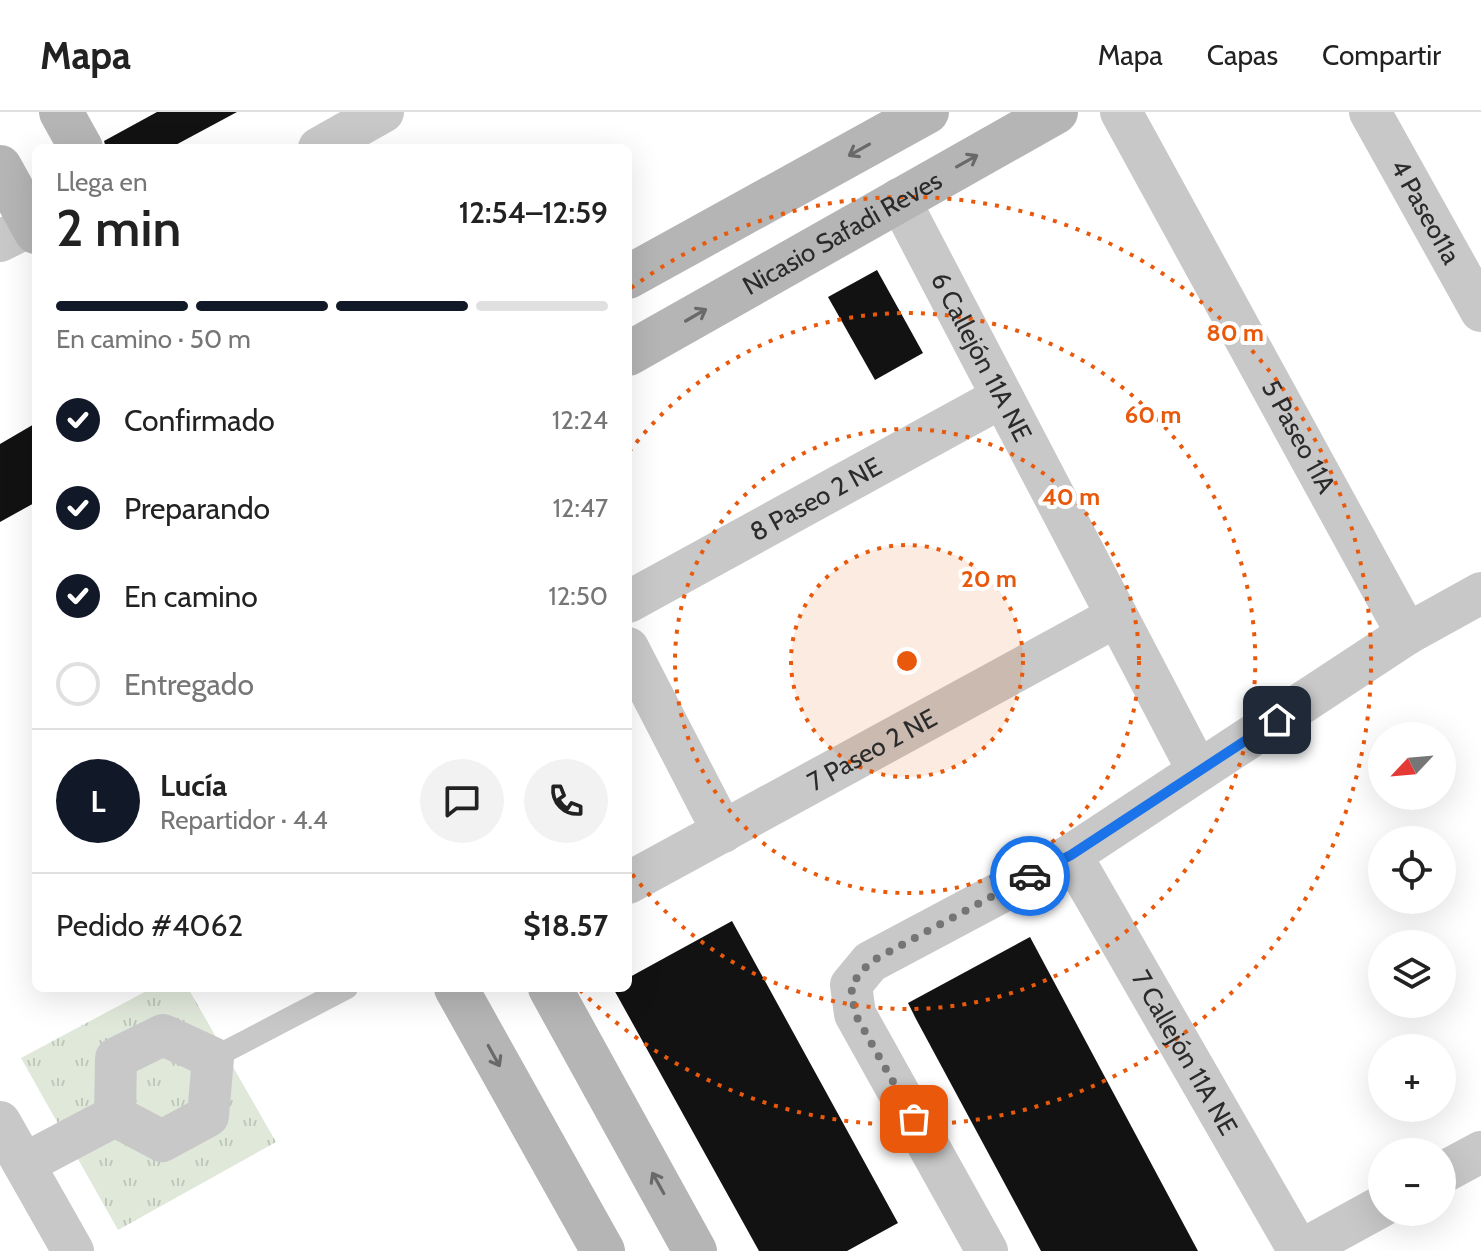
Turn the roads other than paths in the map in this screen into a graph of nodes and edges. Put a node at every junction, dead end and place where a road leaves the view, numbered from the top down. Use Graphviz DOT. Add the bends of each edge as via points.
graph roads {
  1 [pos="61,112"];
  2 [pos="383,112"];
  3 [pos="927,112"];
  4 [pos="1056,112"];
  5 [pos="1121,112"];
  6 [pos="1370,112"];
  7 [pos="79,144"];
  8 [pos="326,144"];
  9 [pos="0,167"];
  10 [pos="899,199"];
  11 [pos="23,233"];
  12 [pos="632,275"];
  13 [pos="1481,311"];
  14 [pos="632,352"];
  15 [pos="1002,397"];
  16 [pos="1481,593"];
  17 [pos="632,600"];
  18 [pos="1117,616"];
  19 [pos="1407,634"];
  20 [pos="632,656"];
  21 [pos="1198,771"];
  22 [pos="723,832"];
  23 [pos="1071,855"];
  24 [pos="632,881"];
  25 [pos="339,992"];
  26 [pos="458,992"];
  27 [pos="552,992"];
  28 [pos="213,1058"];
  29 [pos="115,1116"];
  30 [pos="0,1122"];
  31 [pos="1481,1152"];
  32 [pos="24,1164"];
  33 [pos="1456,1165"];
  34 [pos="1368,1214"];
  35 [pos="70,1250"];
  36 [pos="603,1251"];
  37 [pos="695,1251"];
  38 [pos="987,1251"];
  39 [pos="1299,1251"];
  1 -- 7 [label="street"];
  2 -- 8 [label="street"];
  3 -- 12 [label="street, one-way"];
  10 -- 4 [label="street, Nicasio Safadi Reves, one-way"];
  5 -- 19 [label="street, 5 Paseo 11A"];
  6 -- 13 [label="street, 4 Paseo11a"];
  9 -- 11 [label="street"];
  14 -- 10 [label="street, Nicasio Safadi Reves, one-way"];
  10 -- 15 [label="street, 6 Callejón 11A NE"];
  15 -- 17 [label="street, 8 Paseo 2 NE"];
  15 -- 18 [label="street, 6 Callejón 11A NE"];
  16 -- 19 [label="street"];
  18 -- 21 [label="street, 6 Callejón 11A NE"];
  18 -- 22 [label="street, 7 Paseo 2 NE"];
  19 -- 21 [label="street"];
  20 -- 22 [label="street"];
  21 -- 23 [label="street"];
  22 -- 24 [label="street, 7 Paseo 2 NE"];
  23 -- 38 [label="street" via="870,962 851,985 855,1014"];
  23 -- 39 [label="street, 7 Callejón 11A NE"];
  25 -- 28 [label="lane"];
  26 -- 36 [label="street, one-way"];
  37 -- 27 [label="street, one-way"];
  28 -- 29 [label="street" via="208,1116 162,1141"];
  28 -- 29 [label="street" via="163,1035 116,1058"];
  29 -- 32 [label="street"];
  30 -- 32 [label="street"];
  31 -- 33 [label="street"];
  32 -- 35 [label="street"];
  34 -- 39 [label="street"];
}
